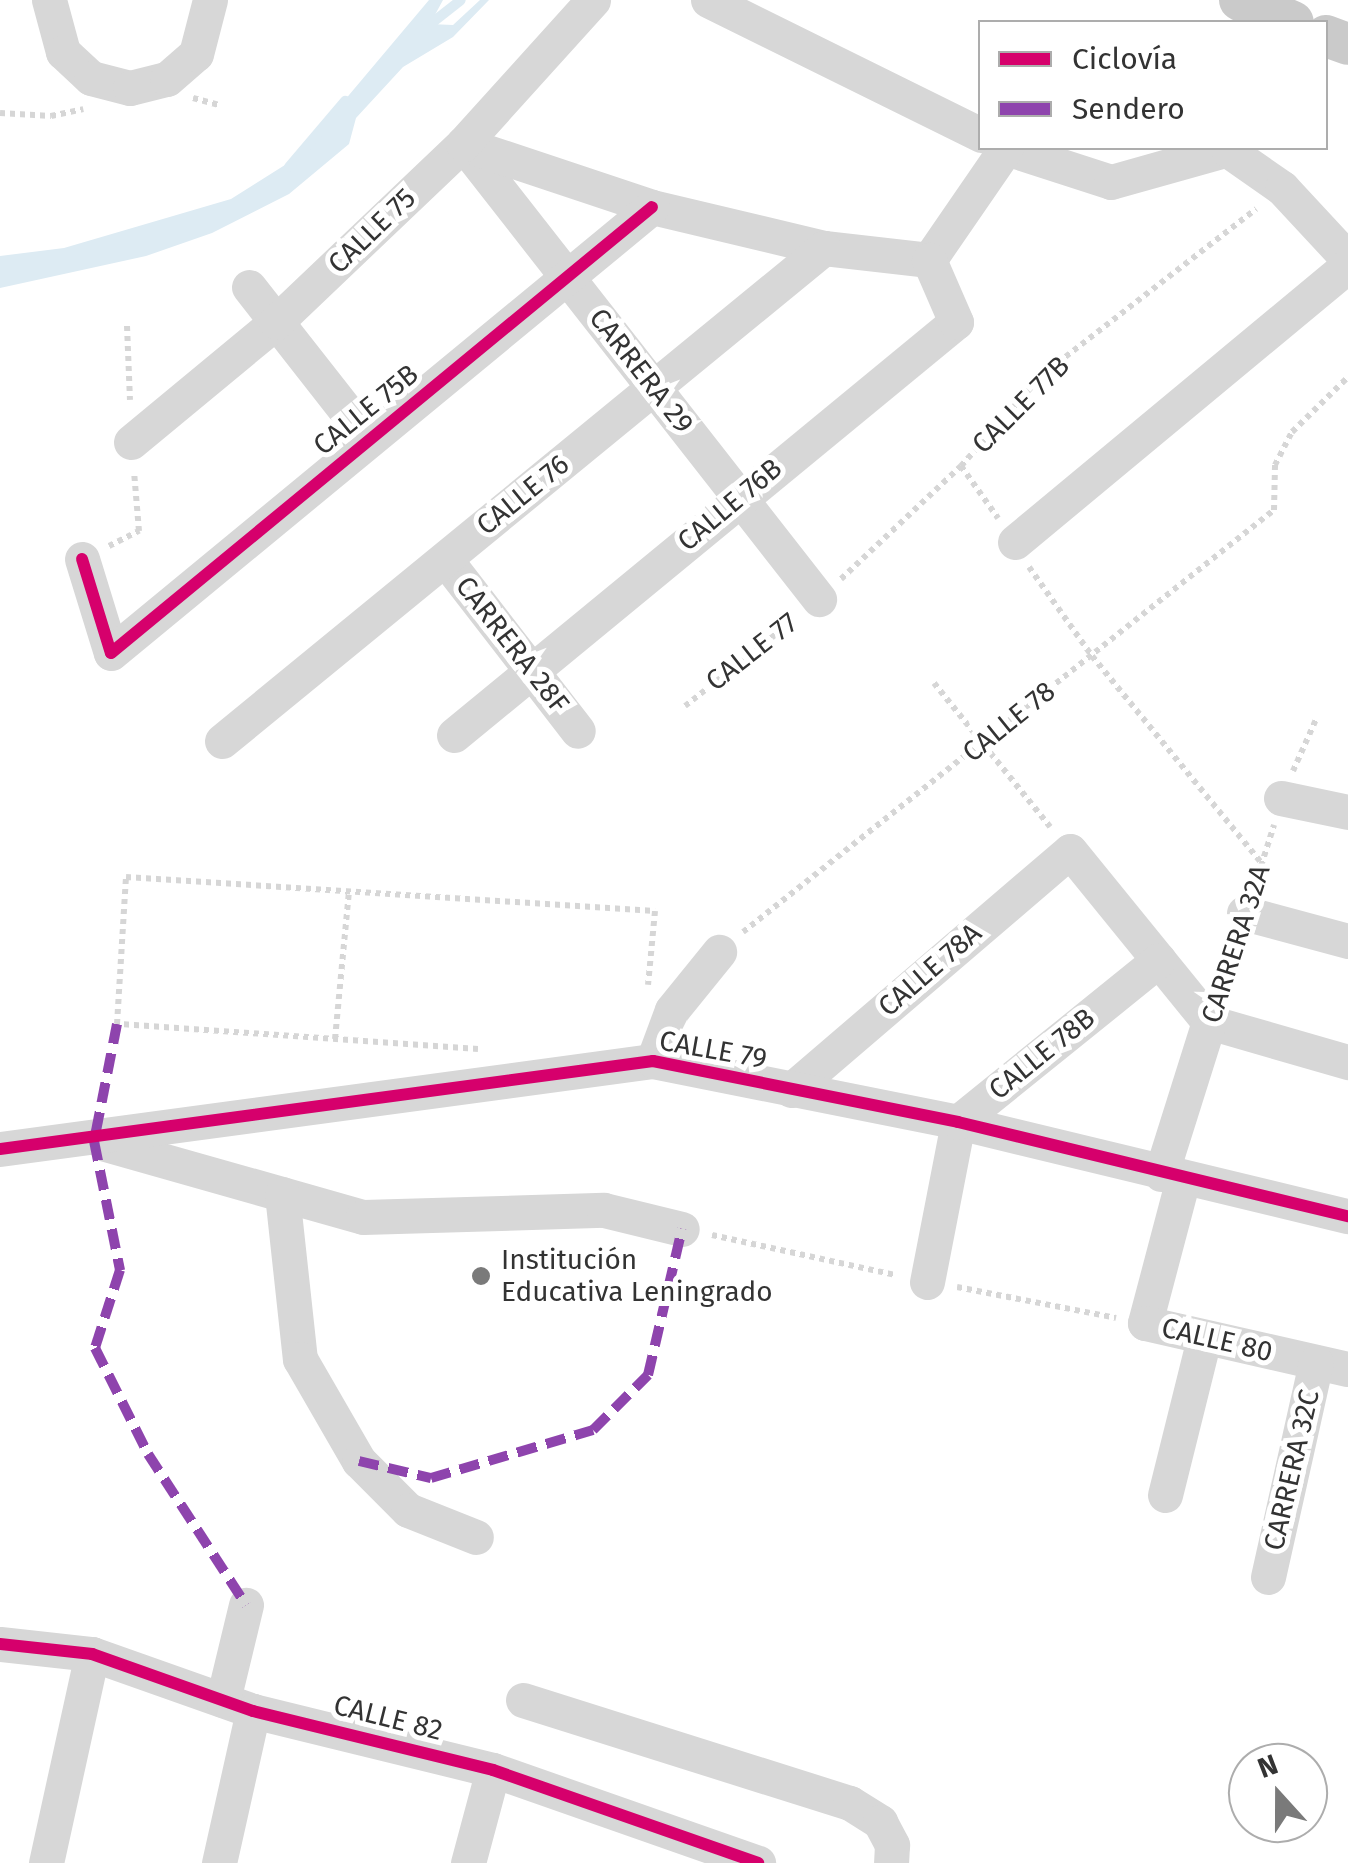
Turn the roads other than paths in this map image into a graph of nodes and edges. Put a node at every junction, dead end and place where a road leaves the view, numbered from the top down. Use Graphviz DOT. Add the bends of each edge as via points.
graph roads {
  1 [pos="49,0"];
  2 [pos="210,0"];
  3 [pos="594,0"];
  4 [pos="708,0"];
  5 [pos="1240,0"];
  6 [pos="1288,20"];
  7 [pos="978,134"];
  8 [pos="463,144"];
  9 [pos="1005,150"];
  10 [pos="1012,150"];
  11 [pos="1226,150"];
  12 [pos="1231,150"];
  13 [pos="652,207"];
  14 [pos="824,248"];
  15 [pos="929,260"];
  16 [pos="1348,262"];
  17 [pos="567,276"];
  18 [pos="250,288"];
  19 [pos="276,322"];
  20 [pos="654,387"];
  21 [pos="369,440"];
  22 [pos="131,442"];
  23 [pos="739,496"];
  24 [pos="1015,542"];
  25 [pos="445,558"];
  26 [pos="82,559"];
  27 [pos="819,599"];
  28 [pos="534,672"];
  29 [pos="578,730"];
  30 [pos="454,735"];
  31 [pos="222,742"];
  32 [pos="1281,798"];
  33 [pos="1348,812"];
  34 [pos="1244,913"];
  35 [pos="1348,941"];
  36 [pos="718,952"];
  37 [pos="1159,960"];
  38 [pos="1209,1022"];
  39 [pos="653,1061"];
  40 [pos="1348,1062"];
  41 [pos="791,1090"];
  42 [pos="958,1122"];
  43 [pos="94,1141"];
  44 [pos="0,1149"];
  45 [pos="1172,1177"];
  46 [pos="282,1194"];
  47 [pos="1348,1216"];
  48 [pos="682,1229"];
  49 [pos="927,1282"];
  50 [pos="1145,1323"];
  51 [pos="1204,1338"];
  52 [pos="1332,1366"];
  53 [pos="1165,1495"];
  54 [pos="476,1537"];
  55 [pos="1268,1578"];
  56 [pos="246,1605"];
  57 [pos="0,1644"];
  58 [pos="92,1654"];
  59 [pos="523,1700"];
  60 [pos="238,1706"];
  61 [pos="493,1770"];
  62 [pos="46,1863"];
  63 [pos="219,1863"];
  64 [pos="468,1863"];
  65 [pos="758,1863"];
  66 [pos="891,1863"];
  1 -- 2 [label="street" via="63,52 92,78 130,88 167,79 196,54"];
  3 -- 8 [label="street, CALLE 75"];
  4 -- 7 [label="street"];
  5 -- 6 [label="main road"];
  8 -- 13 [label="street"];
  8 -- 17 [label="street, CARRERA 29"];
  8 -- 19 [label="street, CALLE 75"];
  9 -- 15 [label="street"];
  10 -- 11 [label="street" via="1110,182"];
  12 -- 16 [label="street" via="1282,188"];
  13 -- 14 [label="street"];
  13 -- 17 [label="street, CALLE 75B"];
  14 -- 15 [label="street"];
  14 -- 20 [label="street, CALLE 76"];
  15 -- 23 [label="street, CALLE 76B" via="956,322"];
  16 -- 24 [label="street"];
  17 -- 20 [label="street, CARRERA 29"];
  17 -- 21 [label="street, CALLE 75B"];
  18 -- 19 [label="street"];
  19 -- 21 [label="street"];
  19 -- 22 [label="street, CALLE 75"];
  20 -- 23 [label="street, CARRERA 29"];
  20 -- 25 [label="street, CALLE 76"];
  21 -- 26 [label="street, CALLE 75B" via="111,652"];
  23 -- 27 [label="street, CARRERA 29"];
  23 -- 28 [label="street, CALLE 76B"];
  25 -- 28 [label="street, CARRERA 28F"];
  25 -- 31 [label="street, CALLE 76"];
  28 -- 29 [label="street, CARRERA 28F"];
  28 -- 30 [label="street, CALLE 76B"];
  32 -- 33 [label="street"];
  34 -- 35 [label="street"];
  36 -- 39 [label="street" via="672,1010"];
  37 -- 38 [label="street"];
  37 -- 41 [label="street, CALLE 78A" via="1070,851"];
  37 -- 42 [label="street, CALLE 78B"];
  38 -- 40 [label="street"];
  38 -- 45 [label="street, CARRERA 32A"];
  39 -- 41 [label="street, CALLE 79"];
  39 -- 43 [label="street, CALLE 79"];
  41 -- 42 [label="street, CALLE 79"];
  42 -- 45 [label="street, CALLE 79"];
  42 -- 49 [label="street"];
  43 -- 44 [label="street, CALLE 79"];
  43 -- 46 [label="street"];
  45 -- 47 [label="street, CALLE 79"];
  45 -- 50 [label="street, CARRERA 32A"];
  46 -- 48 [label="street" via="363,1217 604,1210"];
  46 -- 54 [label="street" via="300,1359 359,1462 408,1510"];
  50 -- 51 [label="street, CALLE 80"];
  51 -- 52 [label="street, CALLE 80"];
  51 -- 53 [label="street"];
  52 -- 55 [label="street, CARRERA 32C"];
  56 -- 60 [label="street"];
  57 -- 58 [label="street, CALLE 82"];
  58 -- 60 [label="street, CALLE 82"];
  58 -- 62 [label="street"];
  59 -- 66 [label="street" via="850,1804 880,1822 892,1845"];
  60 -- 61 [label="street, CALLE 82"];
  60 -- 63 [label="street"];
  61 -- 64 [label="street"];
  61 -- 65 [label="street, CALLE 82"];
}
